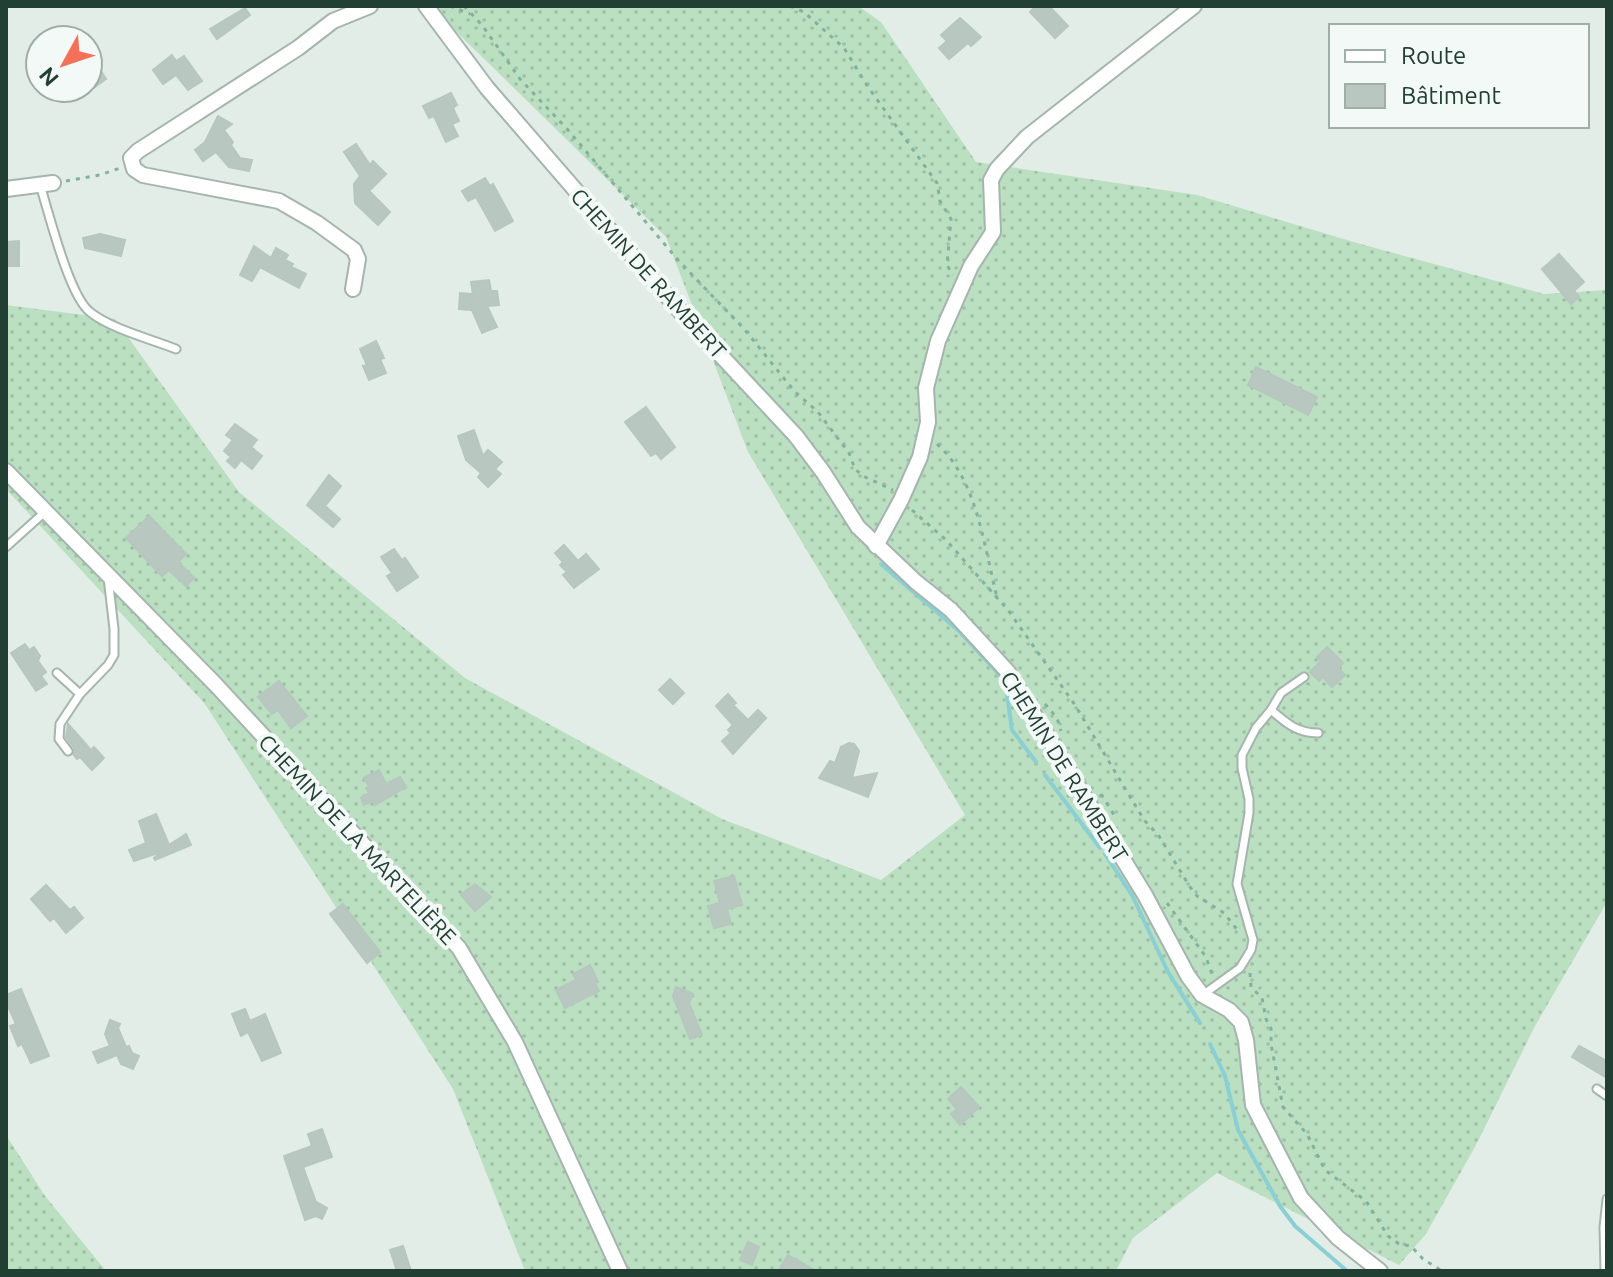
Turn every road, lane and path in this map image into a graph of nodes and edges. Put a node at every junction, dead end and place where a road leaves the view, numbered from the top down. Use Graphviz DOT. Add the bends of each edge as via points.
graph roads {
  1 [pos="370,6"];
  2 [pos="426,6"];
  3 [pos="450,6"];
  4 [pos="790,6"];
  5 [pos="1194,6"];
  6 [pos="470,14"];
  7 [pos="131,164"];
  8 [pos="46,184"];
  9 [pos="6,189"];
  10 [pos="961,288"];
  11 [pos="353,289"];
  12 [pos="176,349"];
  13 [pos="926,434"];
  14 [pos="6,471"];
  15 [pos="46,511"];
  16 [pos="876,546"];
  17 [pos="6,547"];
  18 [pos="108,575"];
  19 [pos="997,597"];
  20 [pos="57,673"];
  21 [pos="1304,677"];
  22 [pos="80,694"];
  23 [pos="1271,710"];
  24 [pos="1318,733"];
  25 [pos="68,751"];
  26 [pos="1202,995"];
  27 [pos="1597,1089"];
  28 [pos="1607,1096"];
  29 [pos="1607,1199"];
  30 [pos="620,1271"];
  31 [pos="1380,1271"];
  32 [pos="1605,1271"];
  1 -- 7 [label="street" via="333,21 138,151"];
  2 -- 16 [label="street, CHEMIN DE RAMBERT" via="508,112 796,436"];
  3 -- 6 [label="path"];
  4 -- 10 [label="path" via="844,48 937,183 951,219 947,265"];
  5 -- 10 [label="street" via="1006,157 991,180 993,232"];
  7 -- 8 [label="path"];
  7 -- 11 [label="street" via="143,175 279,201 354,250 358,274"];
  8 -- 9 [label="street"];
  8 -- 12 [label="lane" via="80,300 106,321"];
  10 -- 13 [label="street" via="938,341 926,388"];
  13 -- 16 [label="street" via="901,500"];
  13 -- 19 [label="path" via="953,461 972,498"];
  14 -- 15 [label="street, CHEMIN DE LA MARTELIÈRE"];
  15 -- 17 [label="lane"];
  15 -- 18 [label="street, CHEMIN DE LA MARTELIÈRE"];
  16 -- 26 [label="street, CHEMIN DE RAMBERT" via="951,610 1008,672"];
  18 -- 22 [label="lane" via="114,655"];
  18 -- 30 [label="street, CHEMIN DE LA MARTELIÈRE" via="459,948 515,1042"];
  20 -- 22 [label="lane"];
  21 -- 23 [label="lane" via="1281,693"];
  22 -- 25 [label="lane" via="60,724 59,739"];
  23 -- 24 [label="lane" via="1303,733"];
  23 -- 26 [label="lane" via="1242,755 1249,813 1237,884 1253,940 1251,950 1240,968"];
  26 -- 31 [label="street, CHEMIN DE RAMBERT" via="1241,1022 1253,1105 1301,1198 1338,1238"];
  27 -- 28 [label="lane"];
  29 -- 32 [label="lane"];
}
